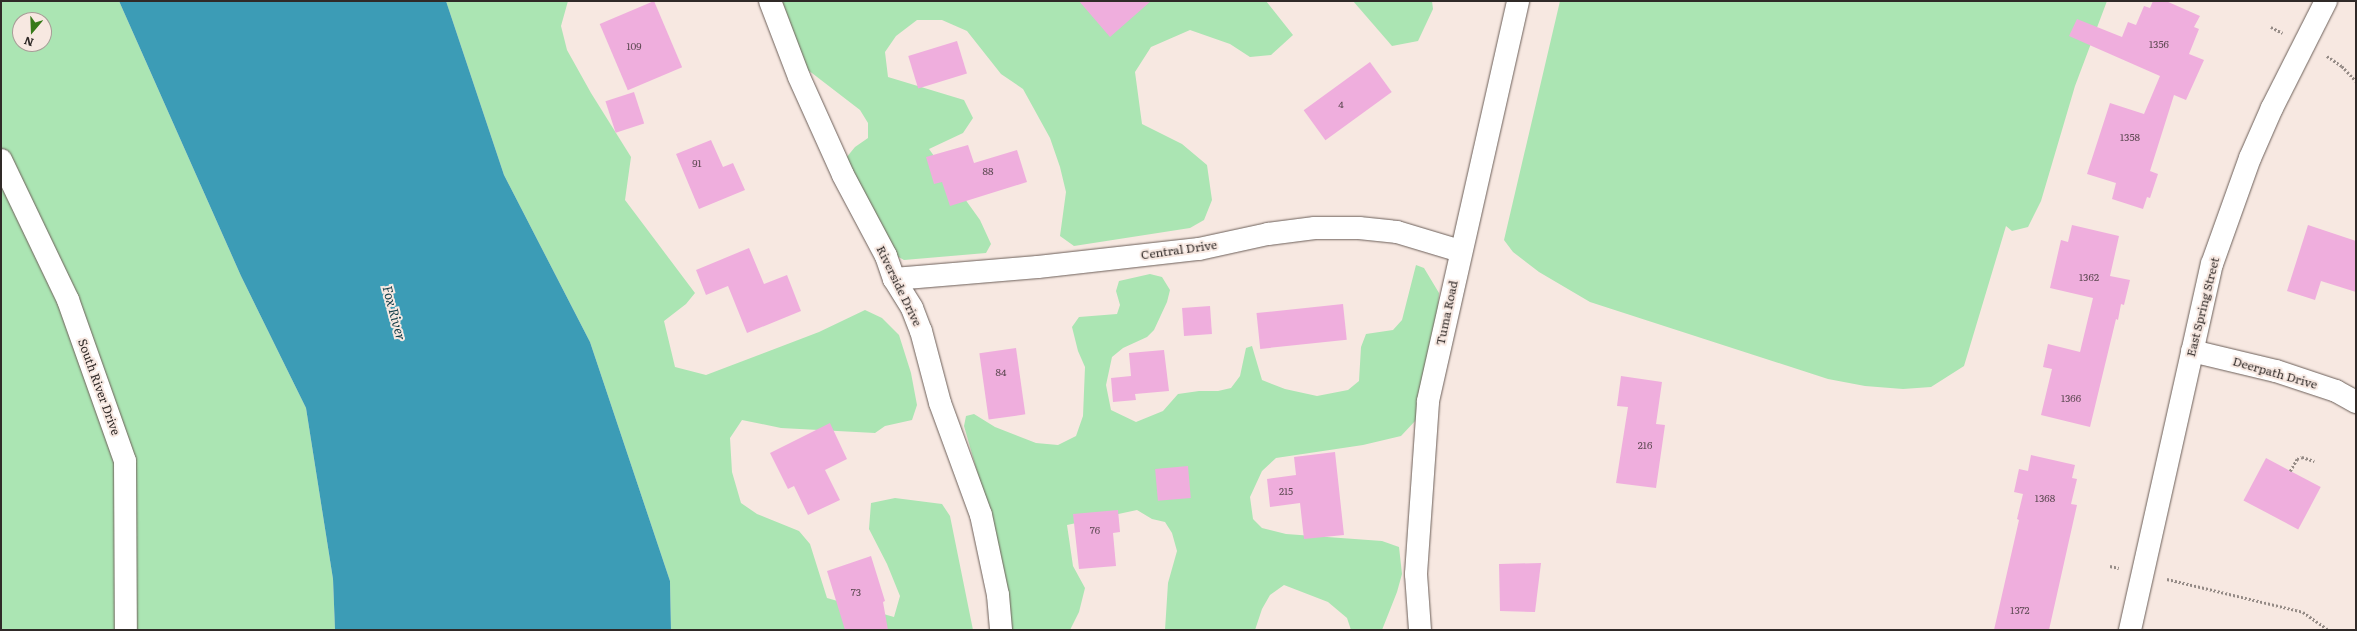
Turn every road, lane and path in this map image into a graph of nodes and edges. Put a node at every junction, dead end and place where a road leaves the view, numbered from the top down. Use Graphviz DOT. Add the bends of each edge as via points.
graph roads {
  1 [pos="770,1"];
  2 [pos="1518,1"];
  3 [pos="2326,1"];
  4 [pos="2271,27"];
  5 [pos="2286,35"];
  6 [pos="2322,53"];
  7 [pos="2356,81"];
  8 [pos="1,160"];
  9 [pos="1460,251"];
  10 [pos="894,279"];
  11 [pos="2192,351"];
  12 [pos="2356,402"];
  13 [pos="2314,461"];
  14 [pos="2290,470"];
  15 [pos="2167,579"];
  16 [pos="126,630"];
  17 [pos="1001,630"];
  18 [pos="1420,630"];
  19 [pos="2130,630"];
  20 [pos="2329,630"];
  1 -- 10 [label="street, Riverside Drive" via="799,77 843,175 886,256"];
  2 -- 9 [label="street, Tuma Road"];
  3 -- 11 [label="street, East Spring Street" via="2250,158 2212,264"];
  4 -- 5 [label="path"];
  6 -- 7 [label="path" via="2342,66"];
  8 -- 16 [label="street, South River Drive" via="68,300 125,461"];
  9 -- 10 [label="street, Central Drive" via="1397,232 1359,228 1315,228 1268,234 1199,249 1038,267"];
  9 -- 18 [label="street, Tuma Road" via="1428,401 1416,574"];
  10 -- 17 [label="street, Riverside Drive" via="912,308 921,331 940,403 981,515 998,596"];
  11 -- 12 [label="street, Deerpath Drive" via="2276,371 2336,391"];
  11 -- 19 [label="street, East Spring Street"];
  13 -- 14 [label="path" via="2297,458"];
  15 -- 20 [label="path" via="2303,612"];
}
